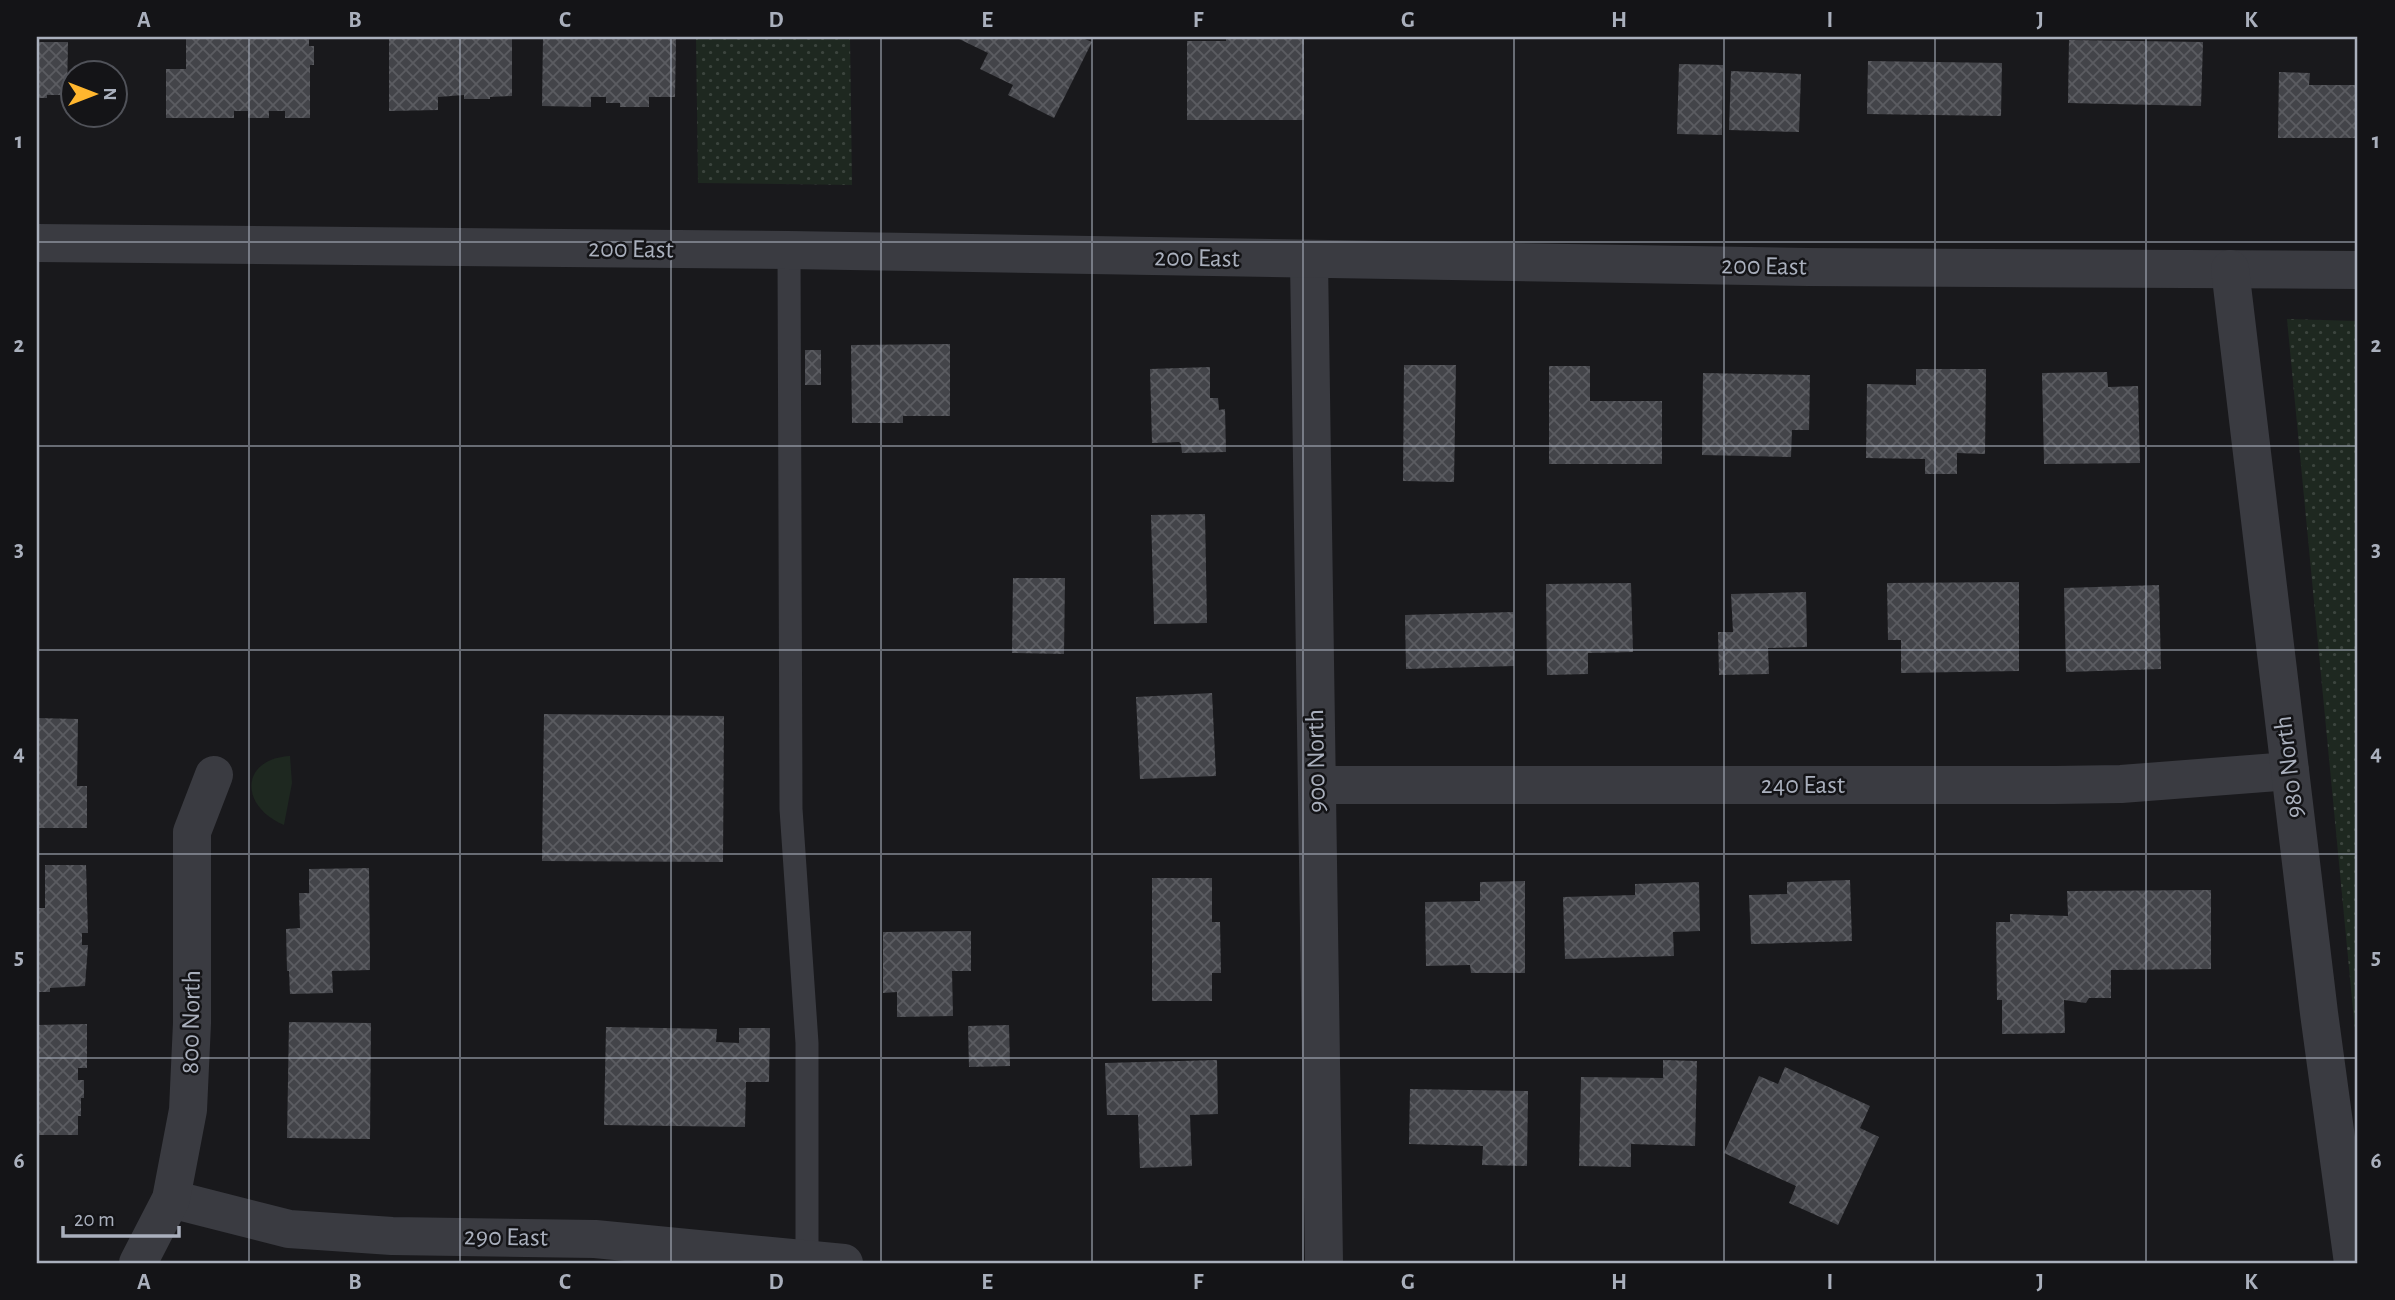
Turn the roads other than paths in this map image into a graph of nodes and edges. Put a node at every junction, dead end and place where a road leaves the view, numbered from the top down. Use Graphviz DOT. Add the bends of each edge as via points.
graph roads {
  1 [pos="37,243"];
  2 [pos="789,250"];
  3 [pos="1309,260"];
  4 [pos="2231,270"];
  5 [pos="2358,270"];
  6 [pos="2290,771"];
  7 [pos="214,775"];
  8 [pos="1317,785"];
  9 [pos="171,1199"];
  10 [pos="825,1261"];
  11 [pos="138,1263"];
  12 [pos="1324,1263"];
  13 [pos="2353,1263"];
  1 -- 2 [label="street, 200 East"];
  2 -- 3 [label="street, 200 East"];
  2 -- 10 [label="lane" via="791,809"];
  3 -- 4 [label="street, 200 East"];
  3 -- 8 [label="street, 900 North"];
  4 -- 5 [label="street, 200 East"];
  4 -- 6 [label="street, 980 North"];
  6 -- 8 [label="street, 240 East" via="2082,785"];
  6 -- 13 [label="street, 980 North"];
  7 -- 9 [label="street, 800 North" via="192,832 188,1110"];
  8 -- 12 [label="street, 900 North"];
  9 -- 10 [label="street, 290 East" via="289,1229 392,1236 595,1239"];
  9 -- 11 [label="street, 800 North"];
}
